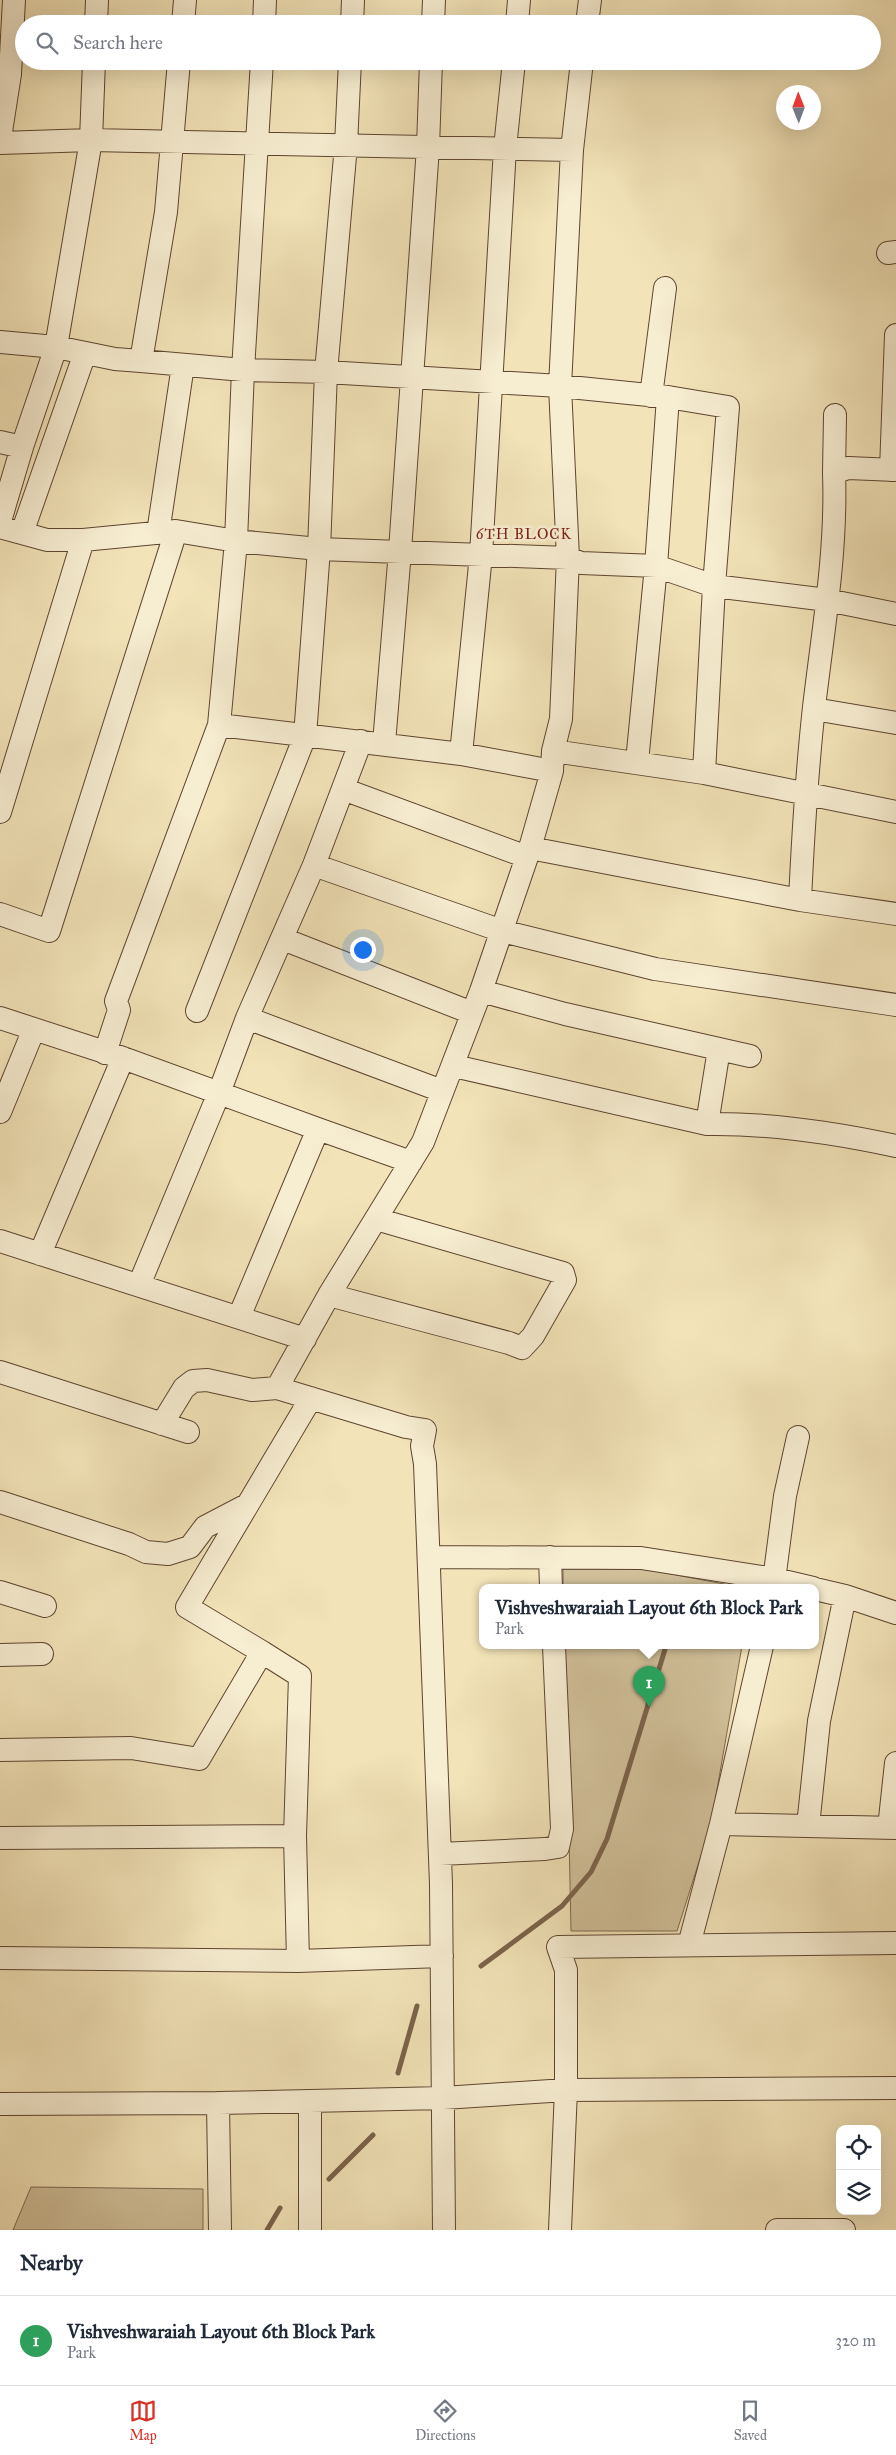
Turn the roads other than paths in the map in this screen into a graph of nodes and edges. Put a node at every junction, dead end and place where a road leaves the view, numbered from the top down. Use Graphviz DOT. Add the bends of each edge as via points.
graph roads {
  1 [pos="14,0"];
  2 [pos="97,0"];
  3 [pos="185,0"];
  4 [pos="265,0"];
  5 [pos="353,0"];
  6 [pos="434,0"];
  7 [pos="519,0"];
  8 [pos="590,0"];
  9 [pos="96,15"];
  10 [pos="183,15"];
  11 [pos="264,15"];
  12 [pos="352,15"];
  13 [pos="433,15"];
  14 [pos="518,15"];
  15 [pos="588,15"];
  16 [pos="7,40"];
  17 [pos="94,70"];
  18 [pos="178,70"];
  19 [pos="261,70"];
  20 [pos="350,70"];
  21 [pos="431,70"];
  22 [pos="513,70"];
  23 [pos="581,70"];
  24 [pos="0,138"];
  25 [pos="91,140"];
  26 [pos="171,141"];
  27 [pos="0,143"];
  28 [pos="257,143"];
  29 [pos="346,145"];
  30 [pos="428,147"];
  31 [pos="505,148"];
  32 [pos="572,150"];
  33 [pos="665,288"];
  34 [pos="896,335"];
  35 [pos="0,342"];
  36 [pos="56,348"];
  37 [pos="85,353"];
  38 [pos="141,361"];
  39 [pos="182,365"];
  40 [pos="244,370"];
  41 [pos="326,372"];
  42 [pos="411,378"];
  43 [pos="492,382"];
  44 [pos="560,386"];
  45 [pos="660,397"];
  46 [pos="835,415"];
  47 [pos="0,442"];
  48 [pos="22,448"];
  49 [pos="893,470"];
  50 [pos="834,473"];
  51 [pos="0,521"];
  52 [pos="0,527"];
  53 [pos="167,532"];
  54 [pos="22,533"];
  55 [pos="84,540"];
  56 [pos="236,541"];
  57 [pos="319,549"];
  58 [pos="400,551"];
  59 [pos="481,554"];
  60 [pos="568,558"];
  61 [pos="656,566"];
  62 [pos="714,586"];
  63 [pos="827,600"];
  64 [pos="896,614"];
  65 [pos="814,709"];
  66 [pos="896,723"];
  67 [pos="219,725"];
  68 [pos="305,736"];
  69 [pos="361,741"];
  70 [pos="384,744"];
  71 [pos="461,754"];
  72 [pos="552,761"];
  73 [pos="637,762"];
  74 [pos="704,773"];
  75 [pos="343,789"];
  76 [pos="806,793"];
  77 [pos="0,812"];
  78 [pos="896,812"];
  79 [pos="528,852"];
  80 [pos="314,864"];
  81 [pos="800,900"];
  82 [pos="0,914"];
  83 [pos="896,914"];
  84 [pos="502,931"];
  85 [pos="283,939"];
  86 [pos="482,991"];
  87 [pos="896,1005"];
  88 [pos="197,1011"];
  89 [pos="472,1013"];
  90 [pos="0,1018"];
  91 [pos="247,1018"];
  92 [pos="34,1029"];
  93 [pos="719,1049"];
  94 [pos="114,1055"];
  95 [pos="750,1056"];
  96 [pos="454,1066"];
  97 [pos="442,1091"];
  98 [pos="219,1093"];
  99 [pos="0,1112"];
  100 [pos="707,1124"];
  101 [pos="318,1129"];
  102 [pos="896,1146"];
  103 [pos="411,1162"];
  104 [pos="376,1219"];
  105 [pos="0,1241"];
  106 [pos="40,1254"];
  107 [pos="139,1285"];
  108 [pos="329,1295"];
  109 [pos="239,1317"];
  110 [pos="305,1338"];
  111 [pos="0,1372"];
  112 [pos="277,1388"];
  113 [pos="311,1398"];
  114 [pos="162,1424"];
  115 [pos="188,1432"];
  116 [pos="798,1437"];
  117 [pos="0,1502"];
  118 [pos="247,1505"];
  119 [pos="428,1557"];
  120 [pos="550,1557"];
  121 [pos="551,1584"];
  122 [pos="774,1584"];
  123 [pos="819,1590"];
  124 [pos="0,1592"];
  125 [pos="845,1596"];
  126 [pos="45,1606"];
  127 [pos="896,1613"];
  128 [pos="554,1649"];
  129 [pos="761,1649"];
  130 [pos="262,1652"];
  131 [pos="42,1654"];
  132 [pos="0,1655"];
  133 [pos="0,1750"];
  134 [pos="896,1763"];
  135 [pos="721,1824"];
  136 [pos="808,1826"];
  137 [pos="892,1828"];
  138 [pos="295,1836"];
  139 [pos="0,1838"];
  140 [pos="440,1854"];
  141 [pos="896,1944"];
  142 [pos="689,1945"];
  143 [pos="442,1956"];
  144 [pos="0,1958"];
  145 [pos="298,1961"];
  146 [pos="896,2088"];
  147 [pos="566,2090"];
  148 [pos="443,2098"];
  149 [pos="310,2101"];
  150 [pos="218,2103"];
  151 [pos="0,2104"];
  152 [pos="220,2230"];
  153 [pos="310,2230"];
  154 [pos="444,2230"];
  155 [pos="560,2230"];
  156 [pos="778,2230"];
  157 [pos="844,2230"];
  1 -- 16 [label="street"];
  2 -- 9 [label="street"];
  3 -- 10 [label="street"];
  4 -- 11 [label="street"];
  5 -- 12 [label="street"];
  6 -- 13 [label="street"];
  7 -- 14 [label="street"];
  8 -- 15 [label="street"];
  16 -- 24 [label="street"];
  17 -- 25 [label="street"];
  18 -- 26 [label="street"];
  19 -- 28 [label="street"];
  20 -- 29 [label="street"];
  21 -- 30 [label="street"];
  22 -- 31 [label="street"];
  23 -- 32 [label="street"];
  25 -- 26 [label="street"];
  25 -- 27 [label="street"];
  25 -- 36 [label="street"];
  26 -- 28 [label="street"];
  26 -- 38 [label="street" via="166,212"];
  28 -- 29 [label="street"];
  28 -- 40 [label="street"];
  29 -- 30 [label="street"];
  29 -- 41 [label="street"];
  30 -- 31 [label="street"];
  30 -- 42 [label="street"];
  31 -- 32 [label="street"];
  31 -- 43 [label="street"];
  32 -- 44 [label="street"];
  33 -- 45 [label="street"];
  34 -- 49 [label="street"];
  35 -- 36 [label="street"];
  36 -- 37 [label="street"];
  36 -- 48 [label="street"];
  37 -- 38 [label="street"];
  37 -- 54 [label="street"];
  38 -- 39 [label="street"];
  39 -- 40 [label="street"];
  39 -- 53 [label="street"];
  40 -- 41 [label="street"];
  40 -- 56 [label="street"];
  41 -- 42 [label="street"];
  41 -- 57 [label="street"];
  42 -- 43 [label="street"];
  42 -- 58 [label="street"];
  43 -- 44 [label="street"];
  43 -- 59 [label="street"];
  44 -- 45 [label="street"];
  44 -- 60 [label="street"];
  45 -- 61 [label="street"];
  45 -- 62 [label="street" via="728,407"];
  46 -- 50 [label="street"];
  47 -- 48 [label="street"];
  48 -- 51 [label="street"];
  49 -- 50 [label="street" via="848,468"];
  50 -- 63 [label="street"];
  52 -- 54 [label="street"];
  53 -- 55 [label="street"];
  53 -- 56 [label="street"];
  53 -- 82 [label="street" via="49,931"];
  54 -- 55 [label="street" via="47,540"];
  55 -- 77 [label="street"];
  56 -- 57 [label="street"];
  56 -- 67 [label="street"];
  57 -- 58 [label="street"];
  57 -- 68 [label="street"];
  58 -- 59 [label="street"];
  58 -- 70 [label="street"];
  59 -- 60 [label="street"];
  59 -- 71 [label="street"];
  60 -- 61 [label="street" via="580,564"];
  60 -- 72 [label="street" via="561,719"];
  61 -- 62 [label="street"];
  61 -- 73 [label="street"];
  62 -- 63 [label="street"];
  62 -- 74 [label="street"];
  63 -- 64 [label="street"];
  63 -- 65 [label="street"];
  65 -- 66 [label="street"];
  65 -- 76 [label="street"];
  67 -- 68 [label="street"];
  67 -- 94 [label="street" via="116,1001 119,1010"];
  68 -- 69 [label="street"];
  68 -- 88 [label="street"];
  69 -- 70 [label="street"];
  69 -- 75 [label="street"];
  70 -- 71 [label="street"];
  71 -- 72 [label="street"];
  72 -- 73 [label="street"];
  72 -- 79 [label="street"];
  73 -- 74 [label="street"];
  74 -- 76 [label="street"];
  75 -- 79 [label="street"];
  75 -- 80 [label="street"];
  76 -- 78 [label="street"];
  76 -- 81 [label="street"];
  79 -- 81 [label="street"];
  79 -- 84 [label="street"];
  80 -- 84 [label="street"];
  80 -- 85 [label="street"];
  81 -- 83 [label="street"];
  84 -- 86 [label="street"];
  84 -- 87 [label="street" via="655,969"];
  85 -- 89 [label="street"];
  85 -- 91 [label="street"];
  86 -- 89 [label="street"];
  86 -- 93 [label="street" via="565,1014"];
  89 -- 96 [label="street"];
  90 -- 92 [label="street"];
  91 -- 97 [label="street"];
  91 -- 98 [label="street"];
  92 -- 94 [label="street"];
  92 -- 99 [label="street"];
  93 -- 95 [label="street"];
  93 -- 100 [label="street"];
  94 -- 98 [label="street"];
  94 -- 106 [label="street"];
  96 -- 97 [label="street"];
  96 -- 100 [label="street"];
  97 -- 103 [label="street" via="423,1142"];
  98 -- 101 [label="street"];
  98 -- 107 [label="street"];
  100 -- 102 [label="street" via="853,1137"];
  101 -- 103 [label="street"];
  101 -- 109 [label="street"];
  103 -- 104 [label="street"];
  104 -- 108 [label="street"];
  104 -- 108 [label="street" via="564,1273 565,1280 534,1336 522,1348"];
  105 -- 106 [label="street"];
  106 -- 107 [label="street"];
  107 -- 109 [label="street"];
  108 -- 110 [label="street"];
  109 -- 110 [label="street"];
  110 -- 112 [label="street"];
  111 -- 114 [label="street"];
  112 -- 113 [label="street"];
  112 -- 114 [label="street" via="252,1390 207,1380 193,1381 184,1388"];
  113 -- 118 [label="street"];
  113 -- 119 [label="street" via="425,1430 422,1446"];
  114 -- 115 [label="street"];
  116 -- 122 [label="street" via="785,1496"];
  117 -- 118 [label="street" via="146,1552 168,1554 190,1547 205,1527"];
  118 -- 130 [label="street" via="187,1607"];
  119 -- 120 [label="street"];
  119 -- 140 [label="street"];
  120 -- 121 [label="street"];
  120 -- 122 [label="street" via="641,1558"];
  123 -- 125 [label="street"];
  124 -- 126 [label="street"];
  125 -- 127 [label="street"];
  125 -- 136 [label="street" via="819,1722"];
  128 -- 140 [label="street" via="562,1829 558,1847"];
  129 -- 135 [label="street"];
  130 -- 133 [label="street" via="200,1759 131,1748"];
  130 -- 138 [label="street" via="300,1676"];
  131 -- 132 [label="street"];
  134 -- 137 [label="street"];
  135 -- 136 [label="street"];
  135 -- 142 [label="street"];
  136 -- 137 [label="street"];
  138 -- 139 [label="street"];
  138 -- 145 [label="street"];
  140 -- 143 [label="street"];
  141 -- 142 [label="street"];
  142 -- 147 [label="street" via="558,1947 566,1970"];
  143 -- 145 [label="street"];
  143 -- 148 [label="street"];
  144 -- 145 [label="street"];
  146 -- 147 [label="street"];
  147 -- 148 [label="street"];
  147 -- 155 [label="street"];
  148 -- 149 [label="street"];
  148 -- 154 [label="street"];
  149 -- 150 [label="street"];
  149 -- 153 [label="street"];
  150 -- 151 [label="street"];
  150 -- 152 [label="street"];
  156 -- 157 [label="street"];
}
